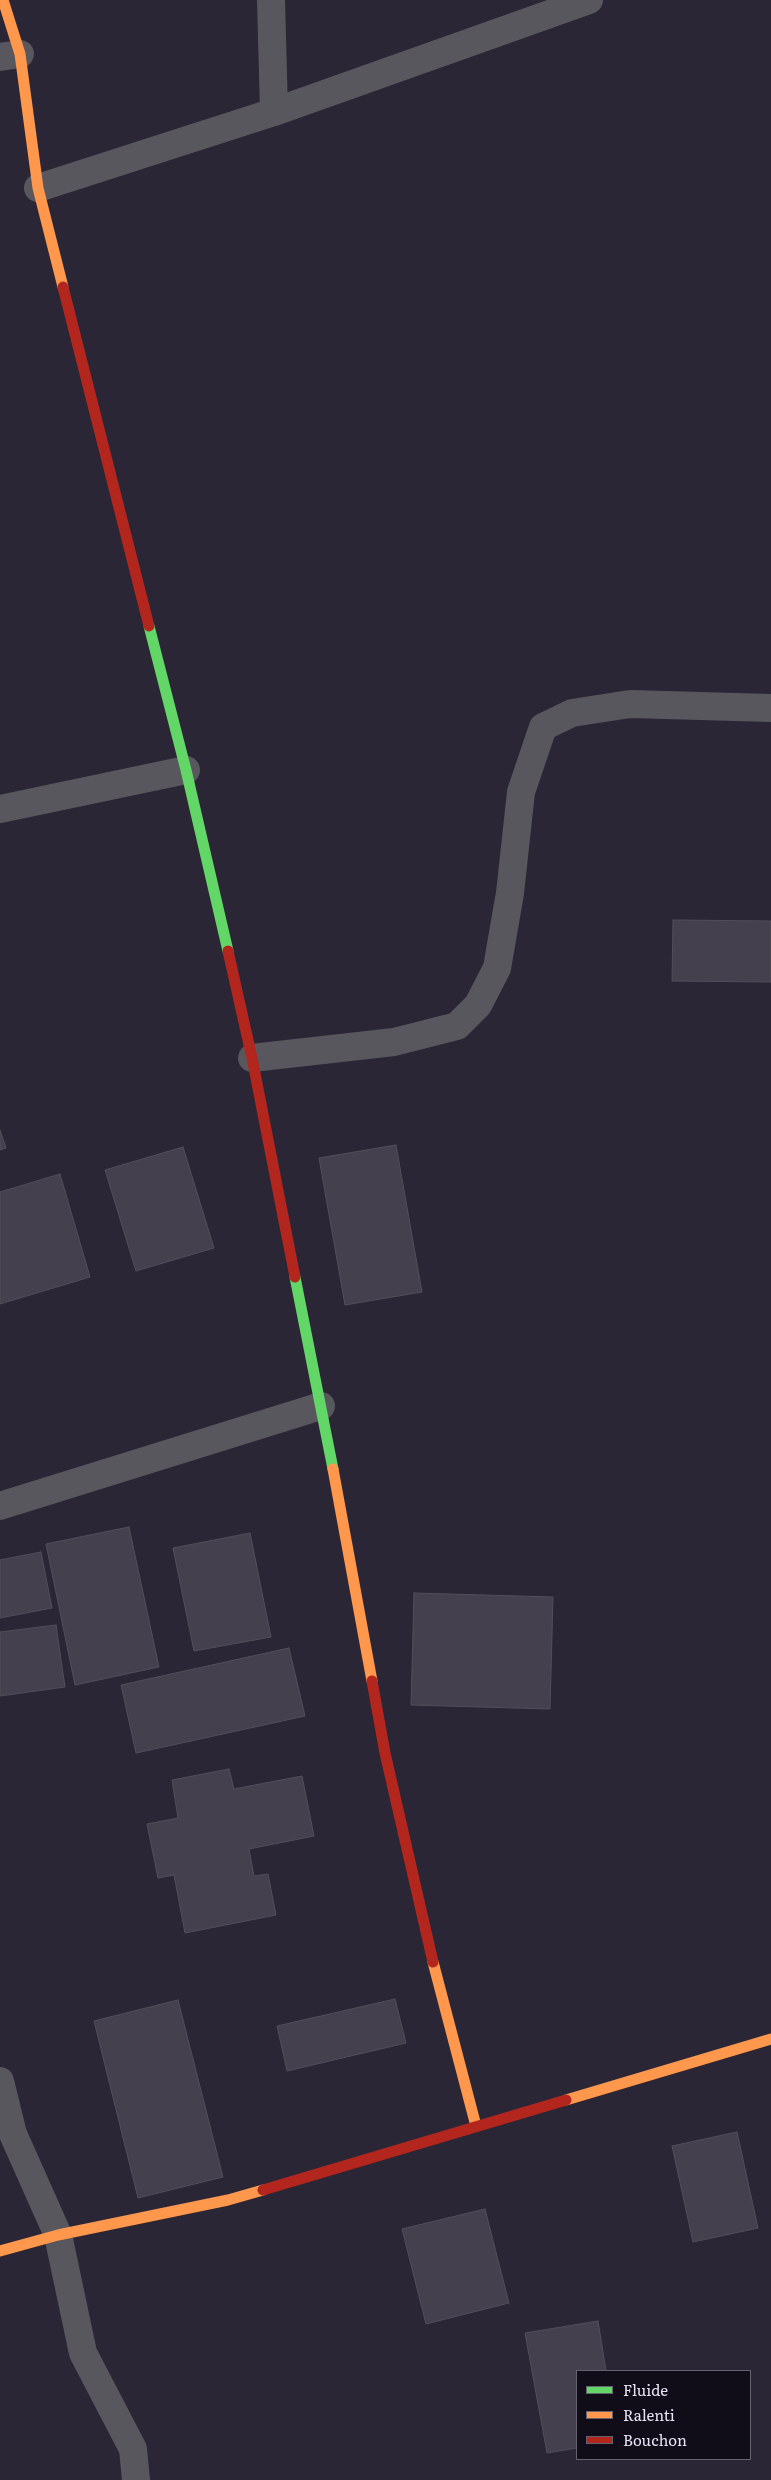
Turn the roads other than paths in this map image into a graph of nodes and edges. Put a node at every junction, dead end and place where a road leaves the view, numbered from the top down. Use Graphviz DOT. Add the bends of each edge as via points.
graph roads {
  1 [pos="4,0"];
  2 [pos="271,0"];
  3 [pos="589,0"];
  4 [pos="10,55"];
  5 [pos="274,112"];
  6 [pos="38,188"];
  7 [pos="771,708"];
  8 [pos="186,770"];
  9 [pos="0,809"];
  10 [pos="252,1058"];
  11 [pos="320,1406"];
  12 [pos="0,1506"];
  13 [pos="771,2039"];
  14 [pos="0,2081"];
  15 [pos="476,2126"];
  16 [pos="58,2236"];
  17 [pos="0,2251"];
  18 [pos="136,2480"];
  1 -- 4 [label="street"];
  2 -- 5 [label="street"];
  3 -- 5 [label="street"];
  4 -- 6 [label="street"];
  5 -- 6 [label="street"];
  6 -- 8 [label="street"];
  7 -- 10 [label="street" via="630,704 572,713 543,727 521,792 510,893 497,968 478,1005 457,1026 394,1042"];
  8 -- 9 [label="street"];
  8 -- 10 [label="street"];
  10 -- 11 [label="street"];
  11 -- 12 [label="street"];
  11 -- 15 [label="street" via="385,1753 438,1986"];
  13 -- 15 [label="street"];
  14 -- 16 [label="street" via="13,2134"];
  15 -- 16 [label="street" via="228,2200"];
  16 -- 17 [label="street"];
  16 -- 18 [label="street" via="82,2353 133,2449"];
}
